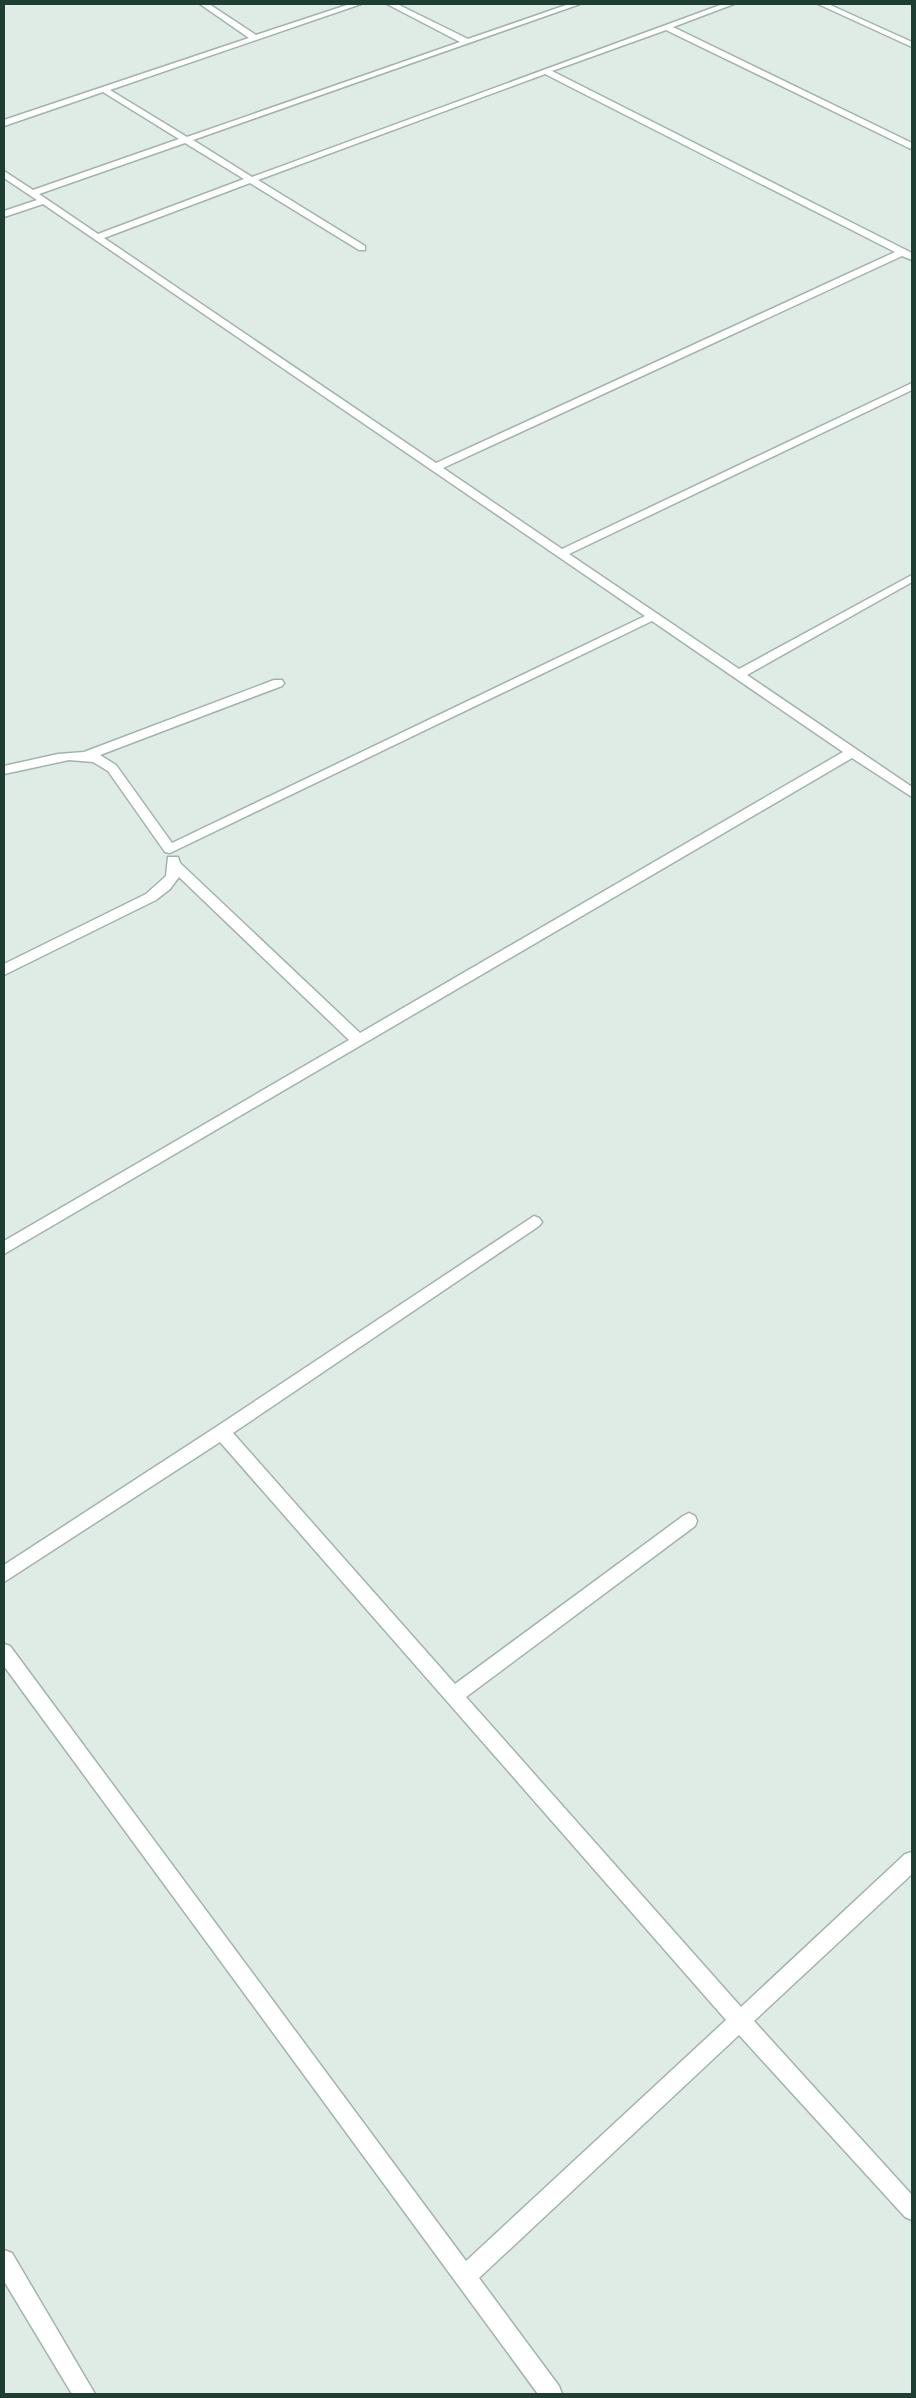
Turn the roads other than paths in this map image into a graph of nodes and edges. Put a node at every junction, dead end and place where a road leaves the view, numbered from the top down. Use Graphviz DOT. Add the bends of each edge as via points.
graph roads {
  1 [pos="204,4"];
  2 [pos="357,4"];
  3 [pos="391,4"];
  4 [pos="576,4"];
  5 [pos="730,4"];
  6 [pos="822,4"];
  7 [pos="666,27"];
  8 [pos="255,38"];
  9 [pos="467,42"];
  10 [pos="912,45"];
  11 [pos="545,71"];
  12 [pos="103,89"];
  13 [pos="4,123"];
  14 [pos="186,140"];
  15 [pos="912,146"];
  16 [pos="4,174"];
  17 [pos="251,180"];
  18 [pos="32,193"];
  19 [pos="44,201"];
  20 [pos="4,214"];
  21 [pos="98,237"];
  22 [pos="362,248"];
  23 [pos="908,255"];
  24 [pos="912,386"];
  25 [pos="436,467"];
  26 [pos="562,553"];
  27 [pos="912,578"];
  28 [pos="654,616"];
  29 [pos="739,674"];
  30 [pos="278,683"];
  31 [pos="852,752"];
  32 [pos="87,755"];
  33 [pos="4,770"];
  34 [pos="912,793"];
  35 [pos="170,849"];
  36 [pos="176,866"];
  37 [pos="4,970"];
  38 [pos="359,1040"];
  39 [pos="534,1222"];
  40 [pos="4,1248"];
  41 [pos="222,1432"];
  42 [pos="689,1521"];
  43 [pos="4,1574"];
  44 [pos="4,1652"];
  45 [pos="454,1695"];
  46 [pos="912,1861"];
  47 [pos="740,2021"];
  48 [pos="912,2210"];
  49 [pos="4,2261"];
  50 [pos="464,2277"];
  51 [pos="84,2394"];
  52 [pos="551,2394"];
  1 -- 8 [label="street"];
  2 -- 8 [label="street"];
  3 -- 9 [label="street"];
  4 -- 9 [label="street"];
  5 -- 7 [label="street"];
  6 -- 10 [label="street"];
  7 -- 11 [label="street"];
  7 -- 15 [label="street"];
  8 -- 12 [label="street"];
  9 -- 14 [label="street"];
  11 -- 17 [label="street"];
  11 -- 23 [label="street"];
  12 -- 13 [label="street"];
  12 -- 14 [label="street"];
  14 -- 17 [label="street"];
  14 -- 18 [label="street"];
  16 -- 18 [label="street"];
  17 -- 21 [label="street"];
  17 -- 22 [label="street"];
  18 -- 19 [label="street"];
  19 -- 20 [label="street"];
  19 -- 21 [label="street"];
  21 -- 25 [label="street"];
  23 -- 25 [label="street"];
  24 -- 26 [label="street"];
  25 -- 26 [label="street"];
  26 -- 28 [label="street"];
  27 -- 29 [label="street"];
  28 -- 29 [label="street"];
  28 -- 35 [label="street"];
  29 -- 31 [label="street"];
  30 -- 32 [label="street"];
  31 -- 34 [label="street"];
  31 -- 38 [label="street"];
  32 -- 33 [label="street"];
  32 -- 35 [label="street" via="101,759 112,768"];
  35 -- 36 [label="street"];
  36 -- 37 [label="street" via="172,880 151,897"];
  36 -- 38 [label="street"];
  38 -- 40 [label="street"];
  39 -- 41 [label="street"];
  41 -- 43 [label="street"];
  41 -- 45 [label="street"];
  42 -- 45 [label="street"];
  44 -- 50 [label="street"];
  45 -- 47 [label="street"];
  46 -- 47 [label="street"];
  47 -- 48 [label="street"];
  47 -- 50 [label="street"];
  49 -- 51 [label="street"];
  50 -- 52 [label="street"];
}
